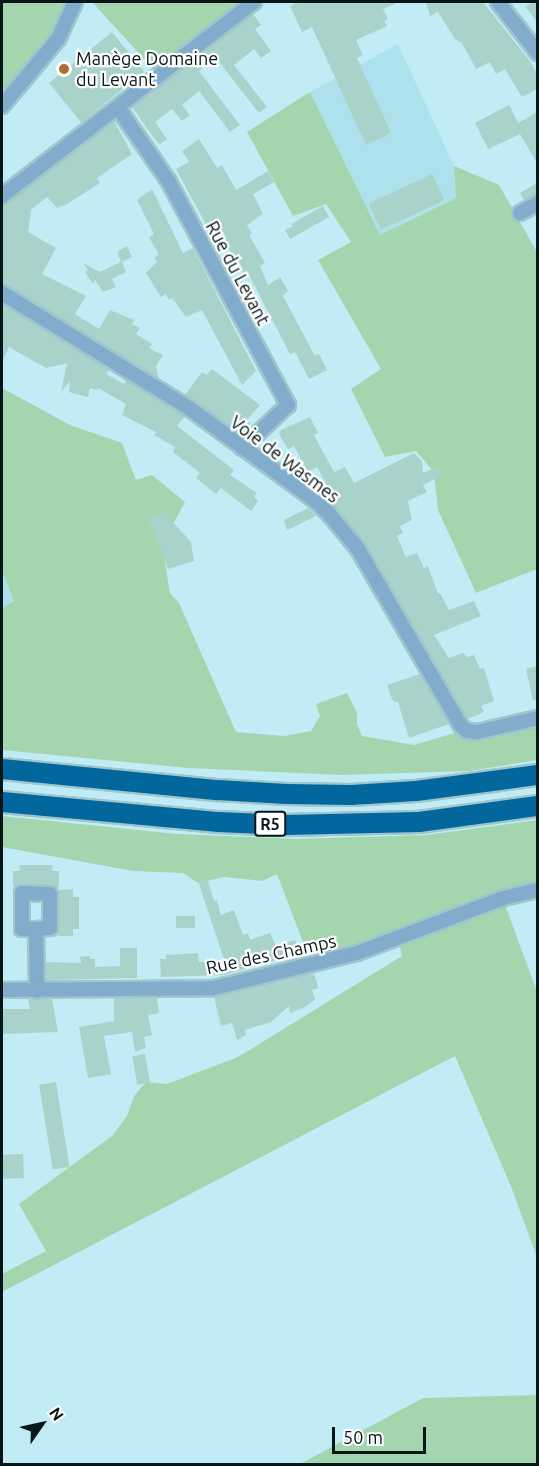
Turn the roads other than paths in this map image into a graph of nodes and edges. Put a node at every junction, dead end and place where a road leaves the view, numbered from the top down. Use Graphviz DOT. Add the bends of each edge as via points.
graph roads {
  1 [pos="75,2"];
  2 [pos="254,2"];
  3 [pos="498,2"];
  4 [pos="537,53"];
  5 [pos="2,106"];
  6 [pos="118,108"];
  7 [pos="2,196"];
  8 [pos="537,203"];
  9 [pos="520,213"];
  10 [pos="2,293"];
  11 [pos="242,448"];
  12 [pos="537,718"];
  13 [pos="2,769"];
  14 [pos="537,775"];
  15 [pos="2,802"];
  16 [pos="537,806"];
  17 [pos="537,890"];
  18 [pos="36,929"];
  19 [pos="2,990"];
  20 [pos="38,991"];
  1 -- 5 [label="street" via="58,39"];
  2 -- 6 [label="street"];
  3 -- 4 [label="street"];
  6 -- 7 [label="street"];
  6 -- 11 [label="street, Rue du Levant" via="170,182 288,405"];
  8 -- 9 [label="street"];
  10 -- 11 [label="street, Voie de Wasmes" via="160,389"];
  11 -- 12 [label="street, Voie de Wasmes" via="312,498 346,531 461,726 477,732"];
  13 -- 14 [label="highway, R5" via="296,794 416,791"];
  15 -- 16 [label="highway, R5" via="285,825 419,822"];
  17 -- 20 [label="street, Rue des Champs" via="503,898 357,953 214,988"];
  18 -- 20 [label="street"];
  19 -- 20 [label="street, Rue des Champs"];
}
